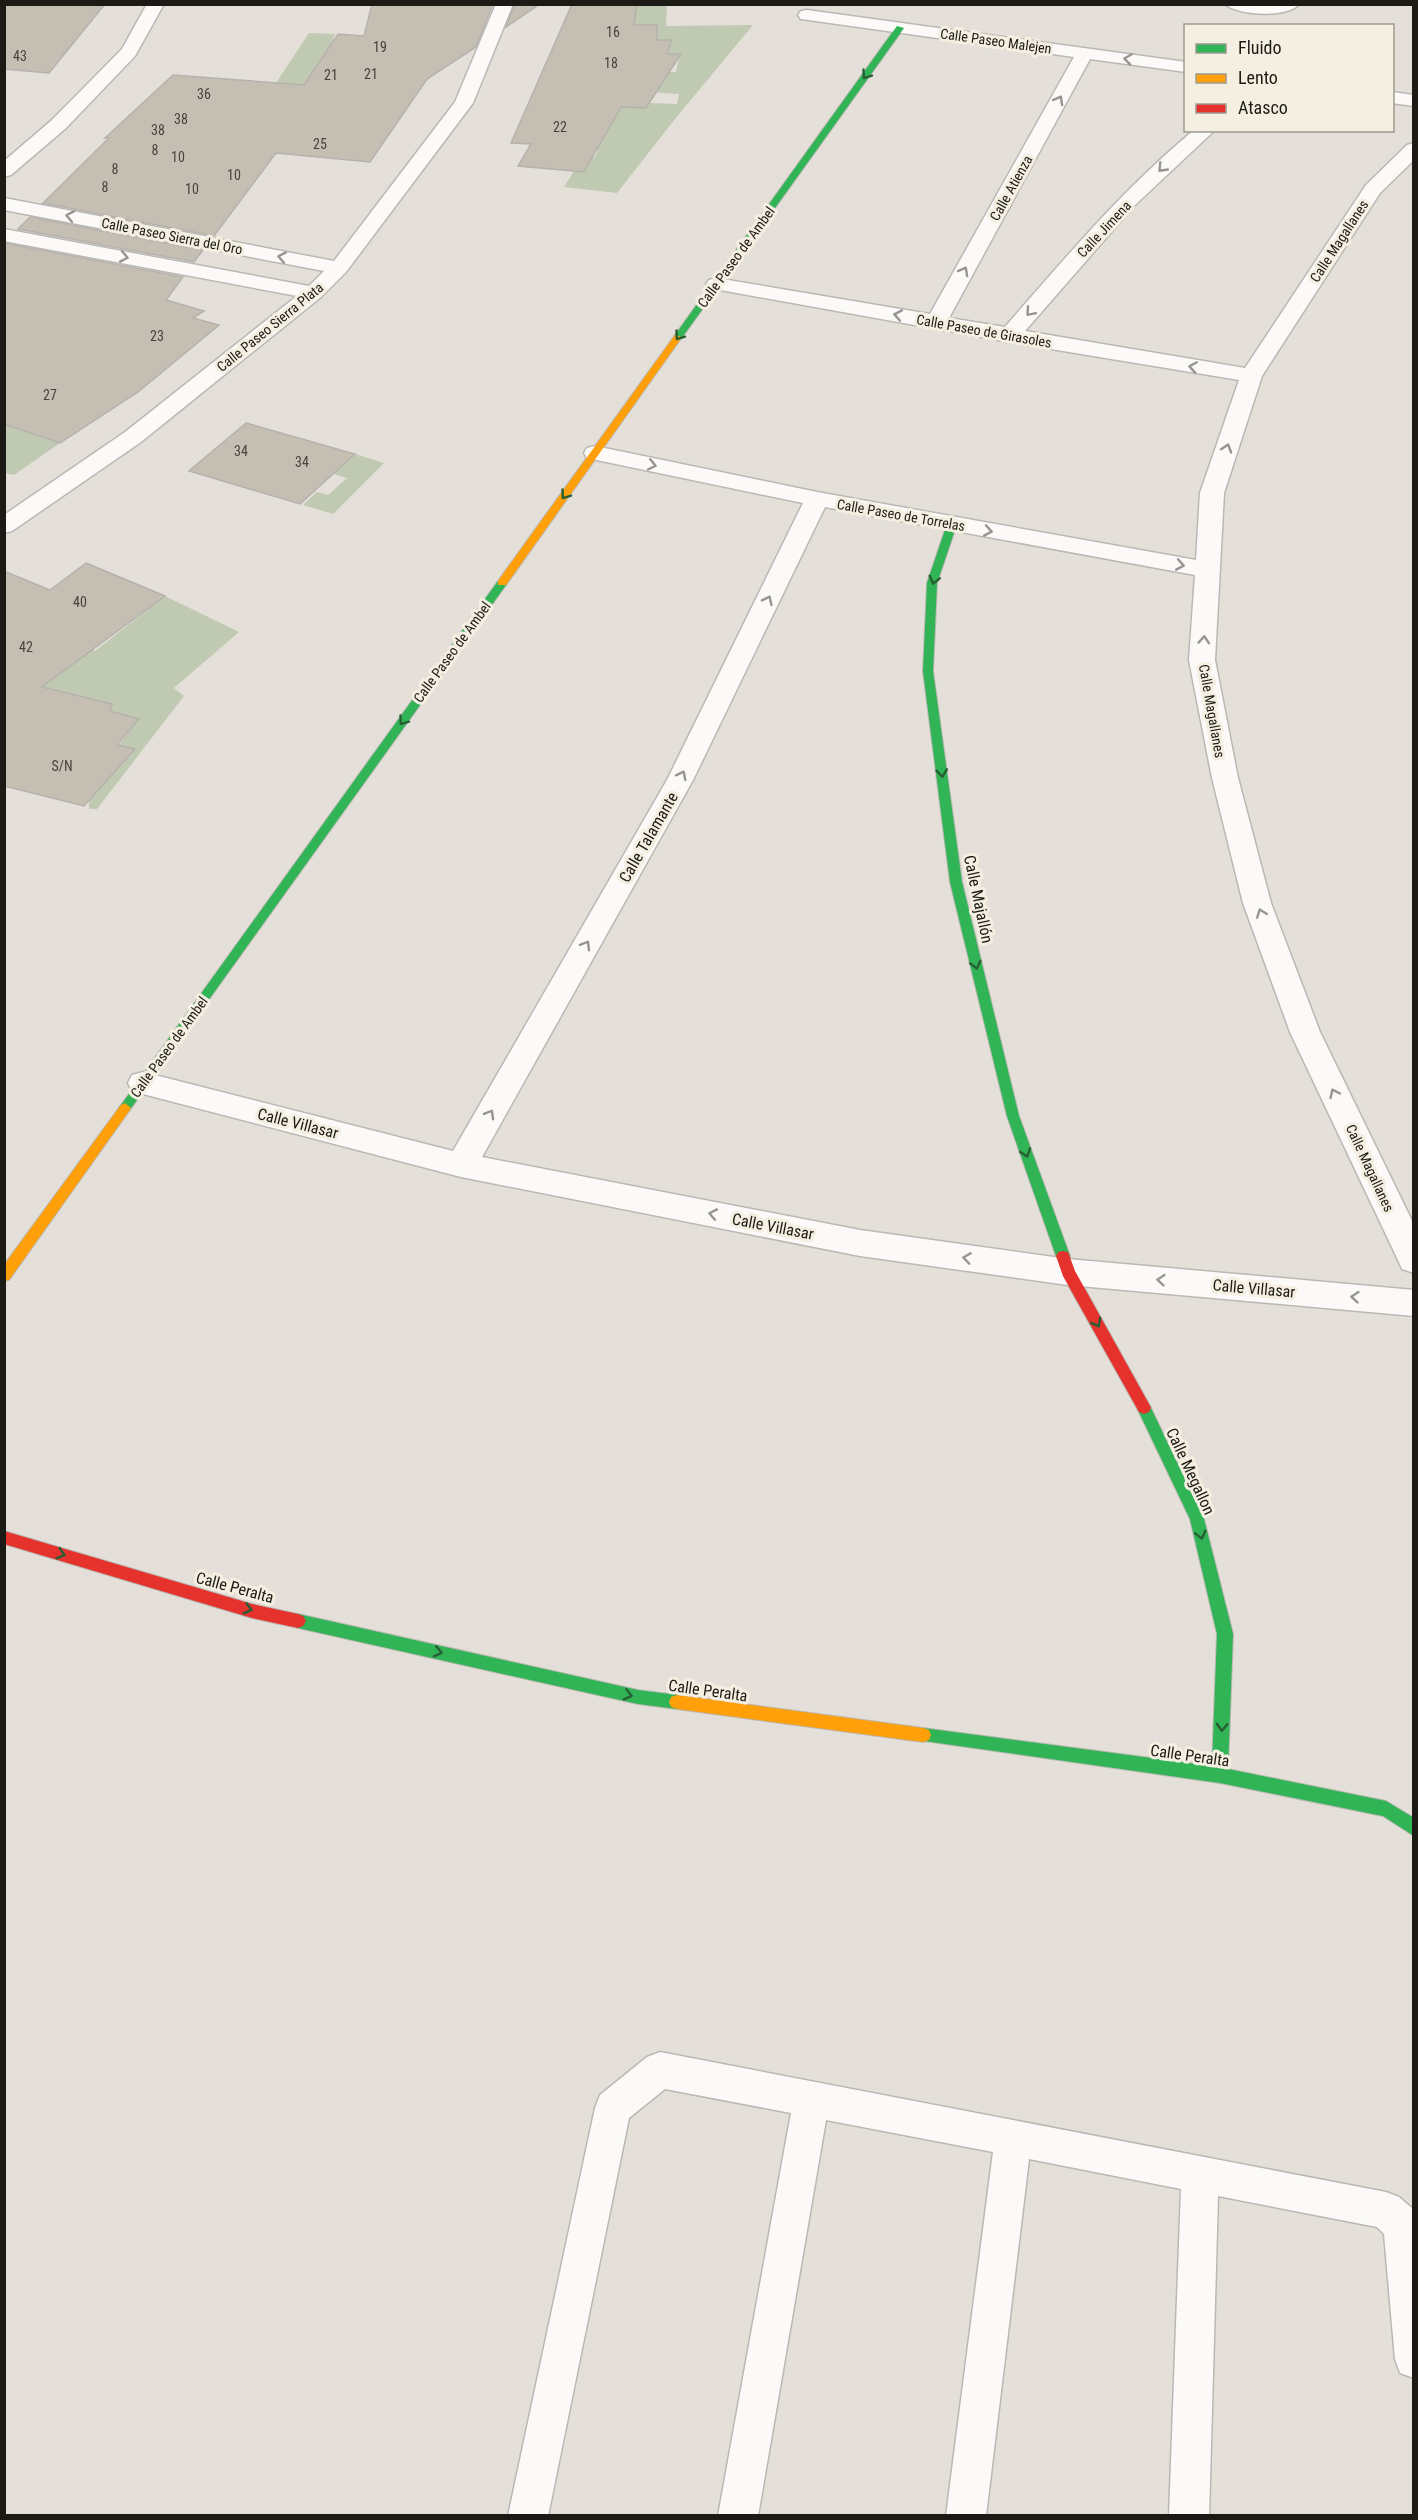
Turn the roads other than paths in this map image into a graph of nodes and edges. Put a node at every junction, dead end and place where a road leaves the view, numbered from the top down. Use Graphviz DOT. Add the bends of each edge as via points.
graph roads {
  1 [pos="156,4"];
  2 [pos="505,4"];
  3 [pos="1232,4"];
  4 [pos="1293,4"];
  5 [pos="807,15"];
  6 [pos="900,28"];
  7 [pos="1085,53"];
  8 [pos="1184,67"];
  9 [pos="1394,97"];
  10 [pos="1413,100"];
  11 [pos="1203,132"];
  12 [pos="1413,149"];
  13 [pos="4,171"];
  14 [pos="4,204"];
  15 [pos="4,235"];
  16 [pos="339,268"];
  17 [pos="716,284"];
  18 [pos="314,293"];
  19 [pos="936,322"];
  20 [pos="1009,336"];
  21 [pos="1251,376"];
  22 [pos="595,453"];
  23 [pos="817,500"];
  24 [pos="952,524"];
  25 [pos="4,526"];
  26 [pos="1209,570"];
  27 [pos="143,1083"];
  28 [pos="461,1165"];
  29 [pos="1413,1260"];
  30 [pos="1068,1272"];
  31 [pos="4,1276"];
  32 [pos="1413,1303"];
  33 [pos="4,1537"];
  34 [pos="1220,1775"];
  35 [pos="1413,1828"];
  36 [pos="811,2100"];
  37 [pos="1013,2139"];
  38 [pos="1200,2175"];
  39 [pos="1413,2359"];
  40 [pos="528,2516"];
  41 [pos="738,2516"];
  42 [pos="966,2516"];
  43 [pos="1189,2516"];
  1 -- 13 [label="street" via="129,52 59,124"];
  2 -- 16 [label="street, Calle Paseo Sierra Plata" via="464,103"];
  3 -- 4 [label="lane" via="1282,9"];
  5 -- 6 [label="street, Calle Paseo Malejen"];
  6 -- 7 [label="street, Calle Paseo Malejen"];
  6 -- 17 [label="street, Calle Paseo de Ambel, one-way"];
  8 -- 7 [label="street, Calle Paseo Malejen, one-way"];
  19 -- 7 [label="street, Calle Atienza, one-way"];
  9 -- 10 [label="street"];
  11 -- 20 [label="street, Calle Jimena, one-way" via="1172,157 1102,229"];
  12 -- 21 [label="street, Calle Magallanes" via="1373,189"];
  16 -- 14 [label="street, Calle Paseo Sierra del Oro, one-way"];
  15 -- 18 [label="street, Calle Paseo Sierra del Oro, one-way"];
  16 -- 18 [label="street, Calle Paseo Sierra Plata"];
  19 -- 17 [label="street, Calle Paseo de Girasoles, one-way"];
  17 -- 22 [label="street, Calle Paseo de Ambel, one-way"];
  18 -- 25 [label="street, Calle Paseo Sierra Plata" via="133,437"];
  19 -- 20 [label="street, Calle Paseo de Girasoles"];
  21 -- 20 [label="street, Calle Paseo de Girasoles, one-way"];
  26 -- 21 [label="street, Calle Magallanes, one-way" via="1212,493"];
  22 -- 23 [label="street, Calle Paseo de Torrelas, one-way"];
  22 -- 27 [label="street, Calle Paseo de Ambel, one-way"];
  23 -- 24 [label="street, Calle Paseo de Torrelas"];
  28 -- 23 [label="street, Calle Talamante, one-way" via="680,780"];
  24 -- 26 [label="street, Calle Paseo de Torrelas, one-way"];
  24 -- 30 [label="street, Calle Majallón, one-way" via="932,583 928,671 956,882 1013,1116"];
  29 -- 26 [label="street, Calle Magallanes, one-way" via="1305,1032 1257,903 1225,778 1202,660"];
  27 -- 28 [label="street, Calle Villasar"];
  27 -- 31 [label="street, Calle Paseo de Ambel"];
  30 -- 28 [label="street, Calle Villasar, one-way" via="860,1243"];
  32 -- 30 [label="street, Calle Villasar, one-way"];
  30 -- 34 [label="street, Calle Megallon, one-way" via="1138,1396 1197,1519 1225,1634"];
  33 -- 34 [label="street, Calle Peralta, one-way" via="252,1611 638,1697"];
  34 -- 35 [label="street, Calle Peralta" via="1386,1809"];
  36 -- 37 [label="lane"];
  36 -- 40 [label="lane" via="660,2070 613,2108"];
  36 -- 41 [label="lane"];
  37 -- 38 [label="lane"];
  37 -- 42 [label="lane"];
  38 -- 39 [label="lane" via="1386,2210 1402,2225"];
  38 -- 43 [label="lane"];
}
